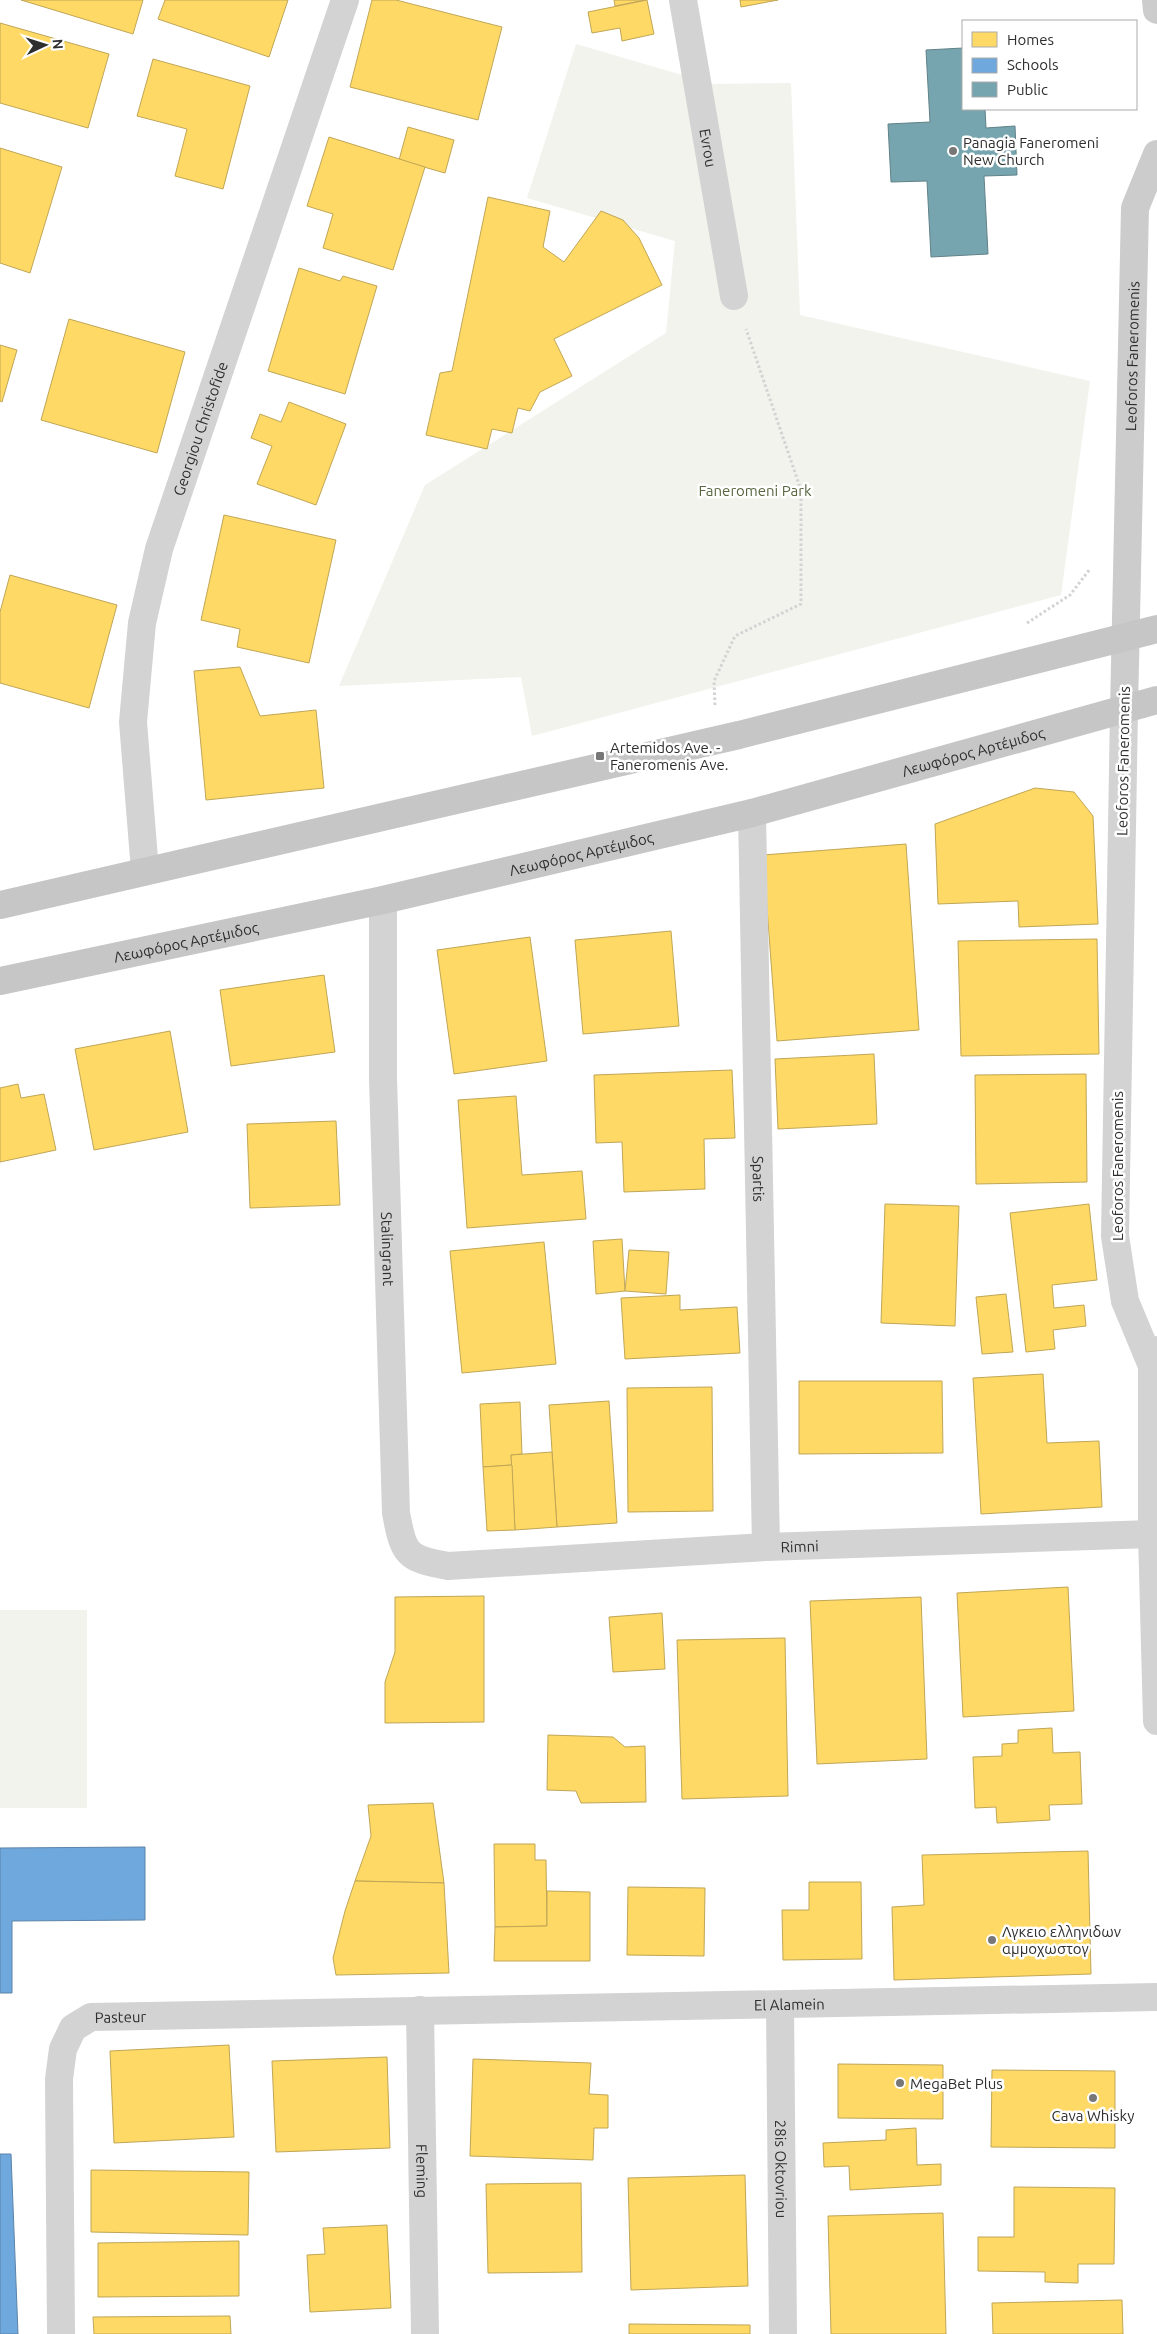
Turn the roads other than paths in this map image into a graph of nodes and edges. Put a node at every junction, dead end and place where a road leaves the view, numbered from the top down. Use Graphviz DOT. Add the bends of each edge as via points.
graph roads {
  1 [pos="345,0"];
  2 [pos="683,0"];
  3 [pos="1156,0"];
  4 [pos="1157,10"];
  5 [pos="1157,154"];
  6 [pos="734,296"];
  7 [pos="1157,629"];
  8 [pos="1124,639"];
  9 [pos="1157,700"];
  10 [pos="1124,710"];
  11 [pos="752,812"];
  12 [pos="145,871"];
  13 [pos="383,900"];
  14 [pos="0,905"];
  15 [pos="0,981"];
  16 [pos="1154,1358"];
  17 [pos="1152,1534"];
  18 [pos="766,1547"];
  19 [pos="448,1566"];
  20 [pos="1157,1721"];
  21 [pos="1157,1997"];
  22 [pos="780,2004"];
  23 [pos="420,2010"];
  24 [pos="61,2334"];
  25 [pos="425,2334"];
  26 [pos="783,2334"];
  1 -- 12 [label="street, Georgiou Christofide" via="159,549 142,623 133,722"];
  2 -- 6 [label="street, Evrou"];
  3 -- 4 [label="main road"];
  5 -- 8 [label="main road, Leoforos Faneromenis" via="1135,208"];
  7 -- 8 [label="main road"];
  8 -- 10 [label="main road, Leoforos Faneromenis"];
  8 -- 12 [label="main road" via="739,735"];
  9 -- 10 [label="main road, Λεωφόρος Αρτέμιδος"];
  10 -- 11 [label="main road, Λεωφόρος Αρτέμιδος"];
  10 -- 16 [label="street, Leoforos Faneromenis" via="1114,1236 1125,1301"];
  11 -- 13 [label="main road, Λεωφόρος Αρτέμιδος"];
  11 -- 18 [label="street, Spartis"];
  12 -- 14 [label="main road"];
  13 -- 15 [label="main road, Λεωφόρος Αρτέμιδος"];
  13 -- 19 [label="street, Stalingrant" via="383,1078 396,1513 402,1543 418,1560"];
  16 -- 17 [label="street, Leoforos Faneromenis"];
  17 -- 18 [label="street, Rimni"];
  17 -- 20 [label="street, Leoforos Faneromenis"];
  18 -- 19 [label="street, Rimni"];
  21 -- 22 [label="street, El Alamein"];
  22 -- 23 [label="street, El Alamein"];
  22 -- 26 [label="street, 28is Oktovriou"];
  23 -- 24 [label="street, Pasteur" via="91,2017 73,2028 63,2049 59,2079"];
  23 -- 25 [label="street, Fleming"];
}
